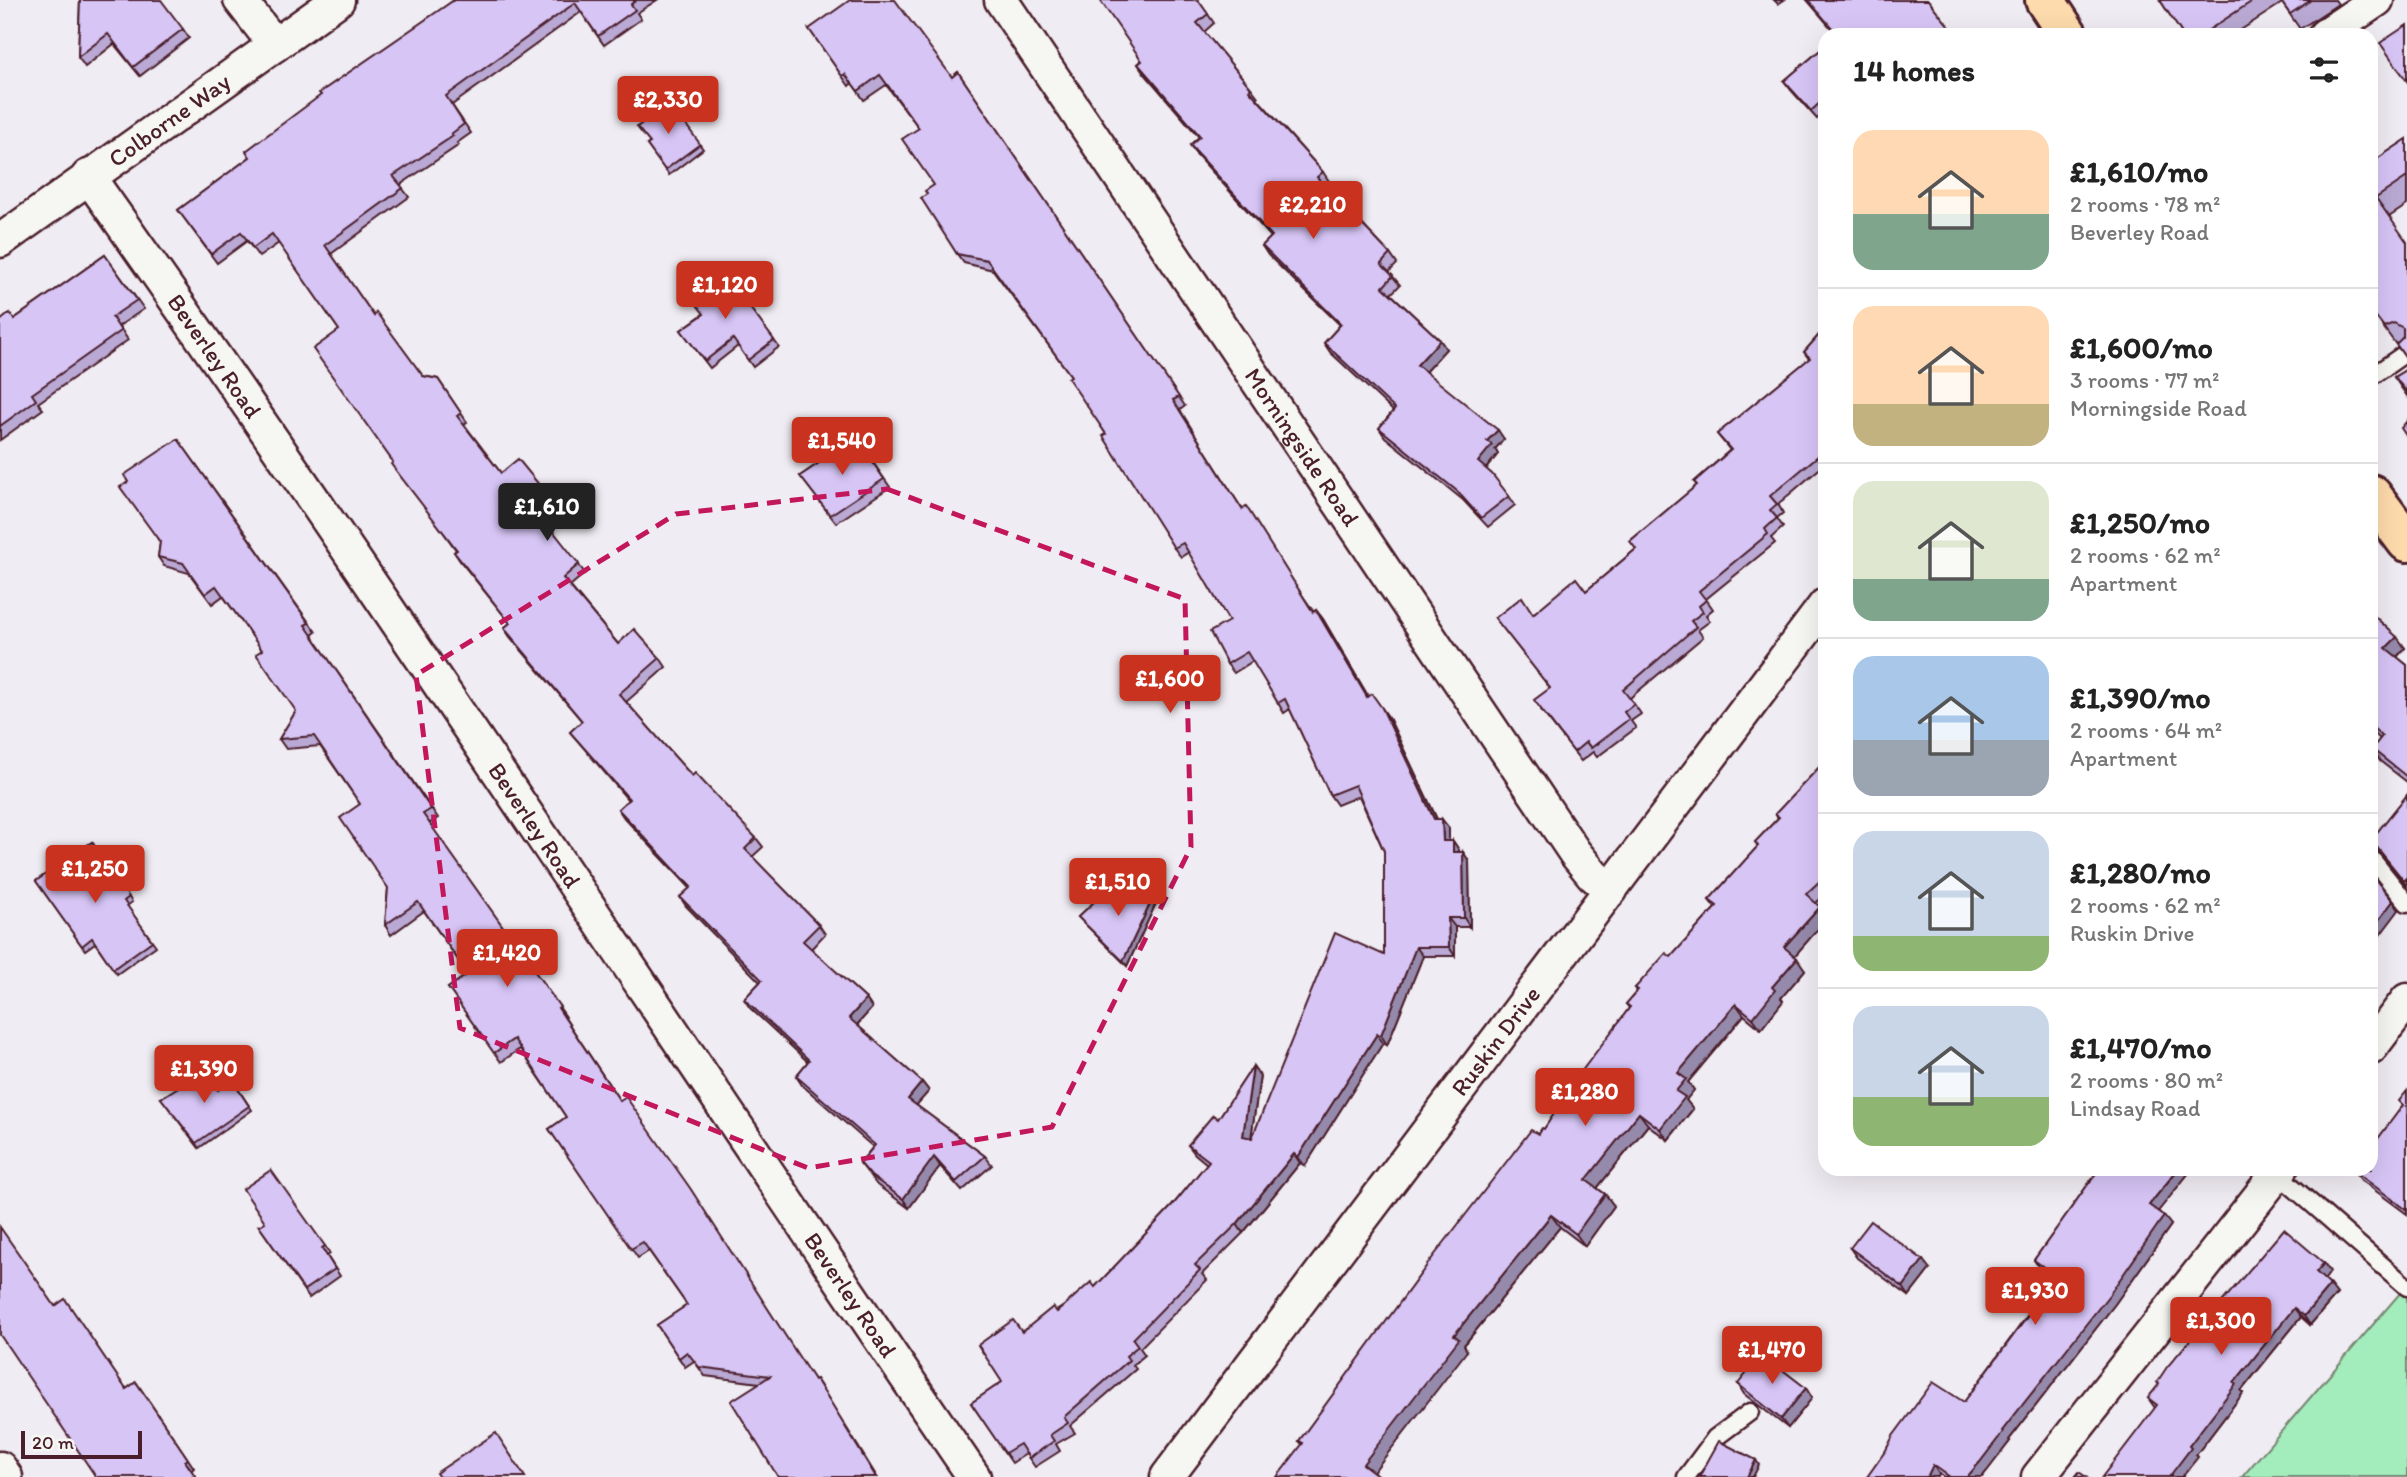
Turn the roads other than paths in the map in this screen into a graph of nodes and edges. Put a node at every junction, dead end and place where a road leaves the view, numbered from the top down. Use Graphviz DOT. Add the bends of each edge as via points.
graph roads {
  1 [pos="240,0"];
  2 [pos="338,0"];
  3 [pos="1001,0"];
  4 [pos="2045,0"];
  5 [pos="2377,0"];
  6 [pos="2063,28"];
  7 [pos="2335,28"];
  8 [pos="275,45"];
  9 [pos="88,176"];
  10 [pos="0,241"];
  11 [pos="2407,352"];
  12 [pos="2378,372"];
  13 [pos="2378,503"];
  14 [pos="2407,542"];
  15 [pos="1818,614"];
  16 [pos="2378,867"];
  17 [pos="1611,890"];
  18 [pos="2407,904"];
  19 [pos="2407,1000"];
  20 [pos="2378,1039"];
  21 [pos="2276,1176"];
  22 [pos="2285,1176"];
  23 [pos="2407,1287"];
  24 [pos="1750,1412"];
  25 [pos="0,1468"];
  26 [pos="6,1477"];
  27 [pos="974,1477"];
  28 [pos="1167,1477"];
  29 [pos="1686,1477"];
  30 [pos="2038,1477"];
  1 -- 8 [label="street"];
  2 -- 8 [label="street, Colborne Way"];
  3 -- 17 [label="street, Morningside Road" via="1575,853"];
  4 -- 6 [label="main road"];
  5 -- 7 [label="street"];
  8 -- 9 [label="street, Colborne Way"];
  9 -- 10 [label="street, Colborne Way"];
  9 -- 27 [label="street, Beverley Road" via="432,671"];
  11 -- 12 [label="lane"];
  13 -- 14 [label="main road"];
  15 -- 17 [label="street, Ruskin Drive"];
  16 -- 18 [label="lane"];
  17 -- 28 [label="street, Ruskin Drive"];
  19 -- 20 [label="street"];
  21 -- 30 [label="street"];
  22 -- 23 [label="lane"];
  24 -- 29 [label="lane" via="1715,1438"];
  25 -- 26 [label="street"];
}
